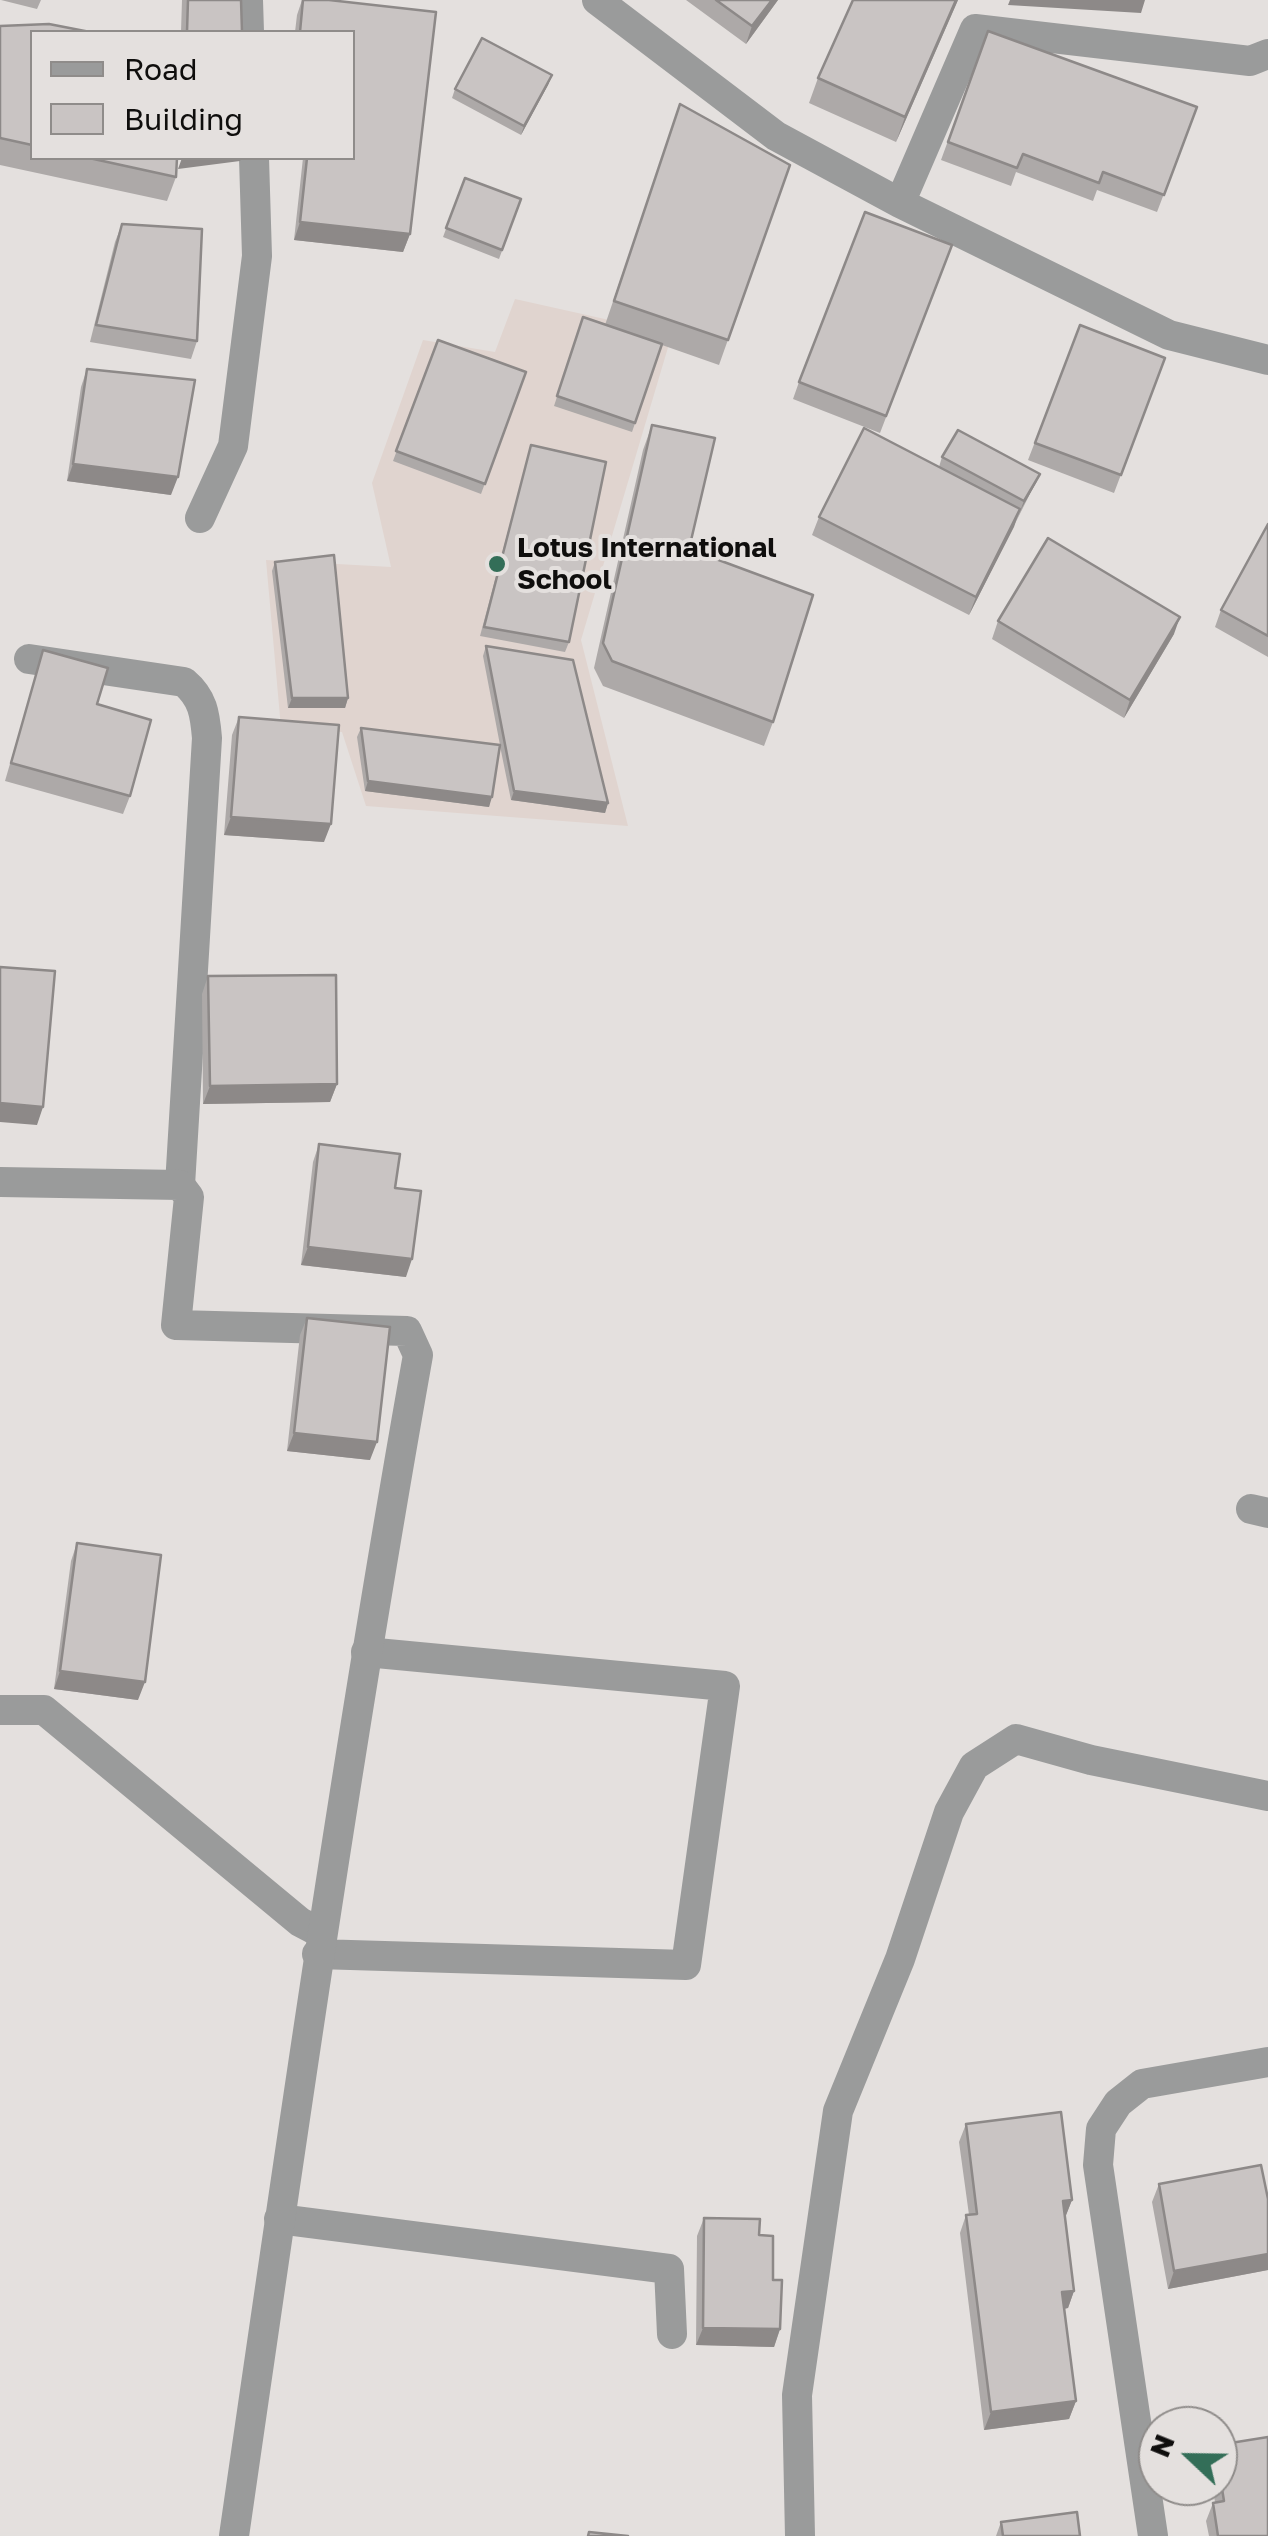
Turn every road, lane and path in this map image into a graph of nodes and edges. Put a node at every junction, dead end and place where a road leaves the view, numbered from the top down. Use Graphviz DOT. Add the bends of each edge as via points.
graph roads {
  1 [pos="248,0"];
  2 [pos="597,0"];
  3 [pos="249,30"];
  4 [pos="1268,54"];
  5 [pos="254,160"];
  6 [pos="900,203"];
  7 [pos="1268,360"];
  8 [pos="200,518"];
  9 [pos="29,659"];
  10 [pos="0,1182"];
  11 [pos="180,1185"];
  12 [pos="366,1652"];
  13 [pos="0,1710"];
  14 [pos="1268,1796"];
  15 [pos="319,1943"];
  16 [pos="1268,2062"];
  17 [pos="279,2219"];
  18 [pos="672,2334"];
  19 [pos="234,2536"];
  20 [pos="800,2536"];
  21 [pos="1153,2536"];
  1 -- 3 [label="street"];
  2 -- 6 [label="street" via="776,136"];
  4 -- 6 [label="street" via="1250,61 975,29"];
  5 -- 8 [label="street" via="257,256 233,446"];
  6 -- 7 [label="street" via="1169,335"];
  9 -- 11 [label="street" via="184,682 206,713"];
  10 -- 11 [label="street"];
  11 -- 12 [label="street" via="189,1197 176,1325 407,1331 418,1355"];
  12 -- 15 [label="street"];
  12 -- 15 [label="street" via="725,1686 686,1965"];
  13 -- 15 [label="street" via="44,1710"];
  14 -- 20 [label="street" via="1016,1739 974,1766 950,1812 838,2111 798,2394"];
  15 -- 17 [label="street"];
  16 -- 21 [label="street" via="1142,2084 1101,2129 1098,2164"];
  17 -- 18 [label="street" via="669,2269"];
  17 -- 19 [label="street"];
}
